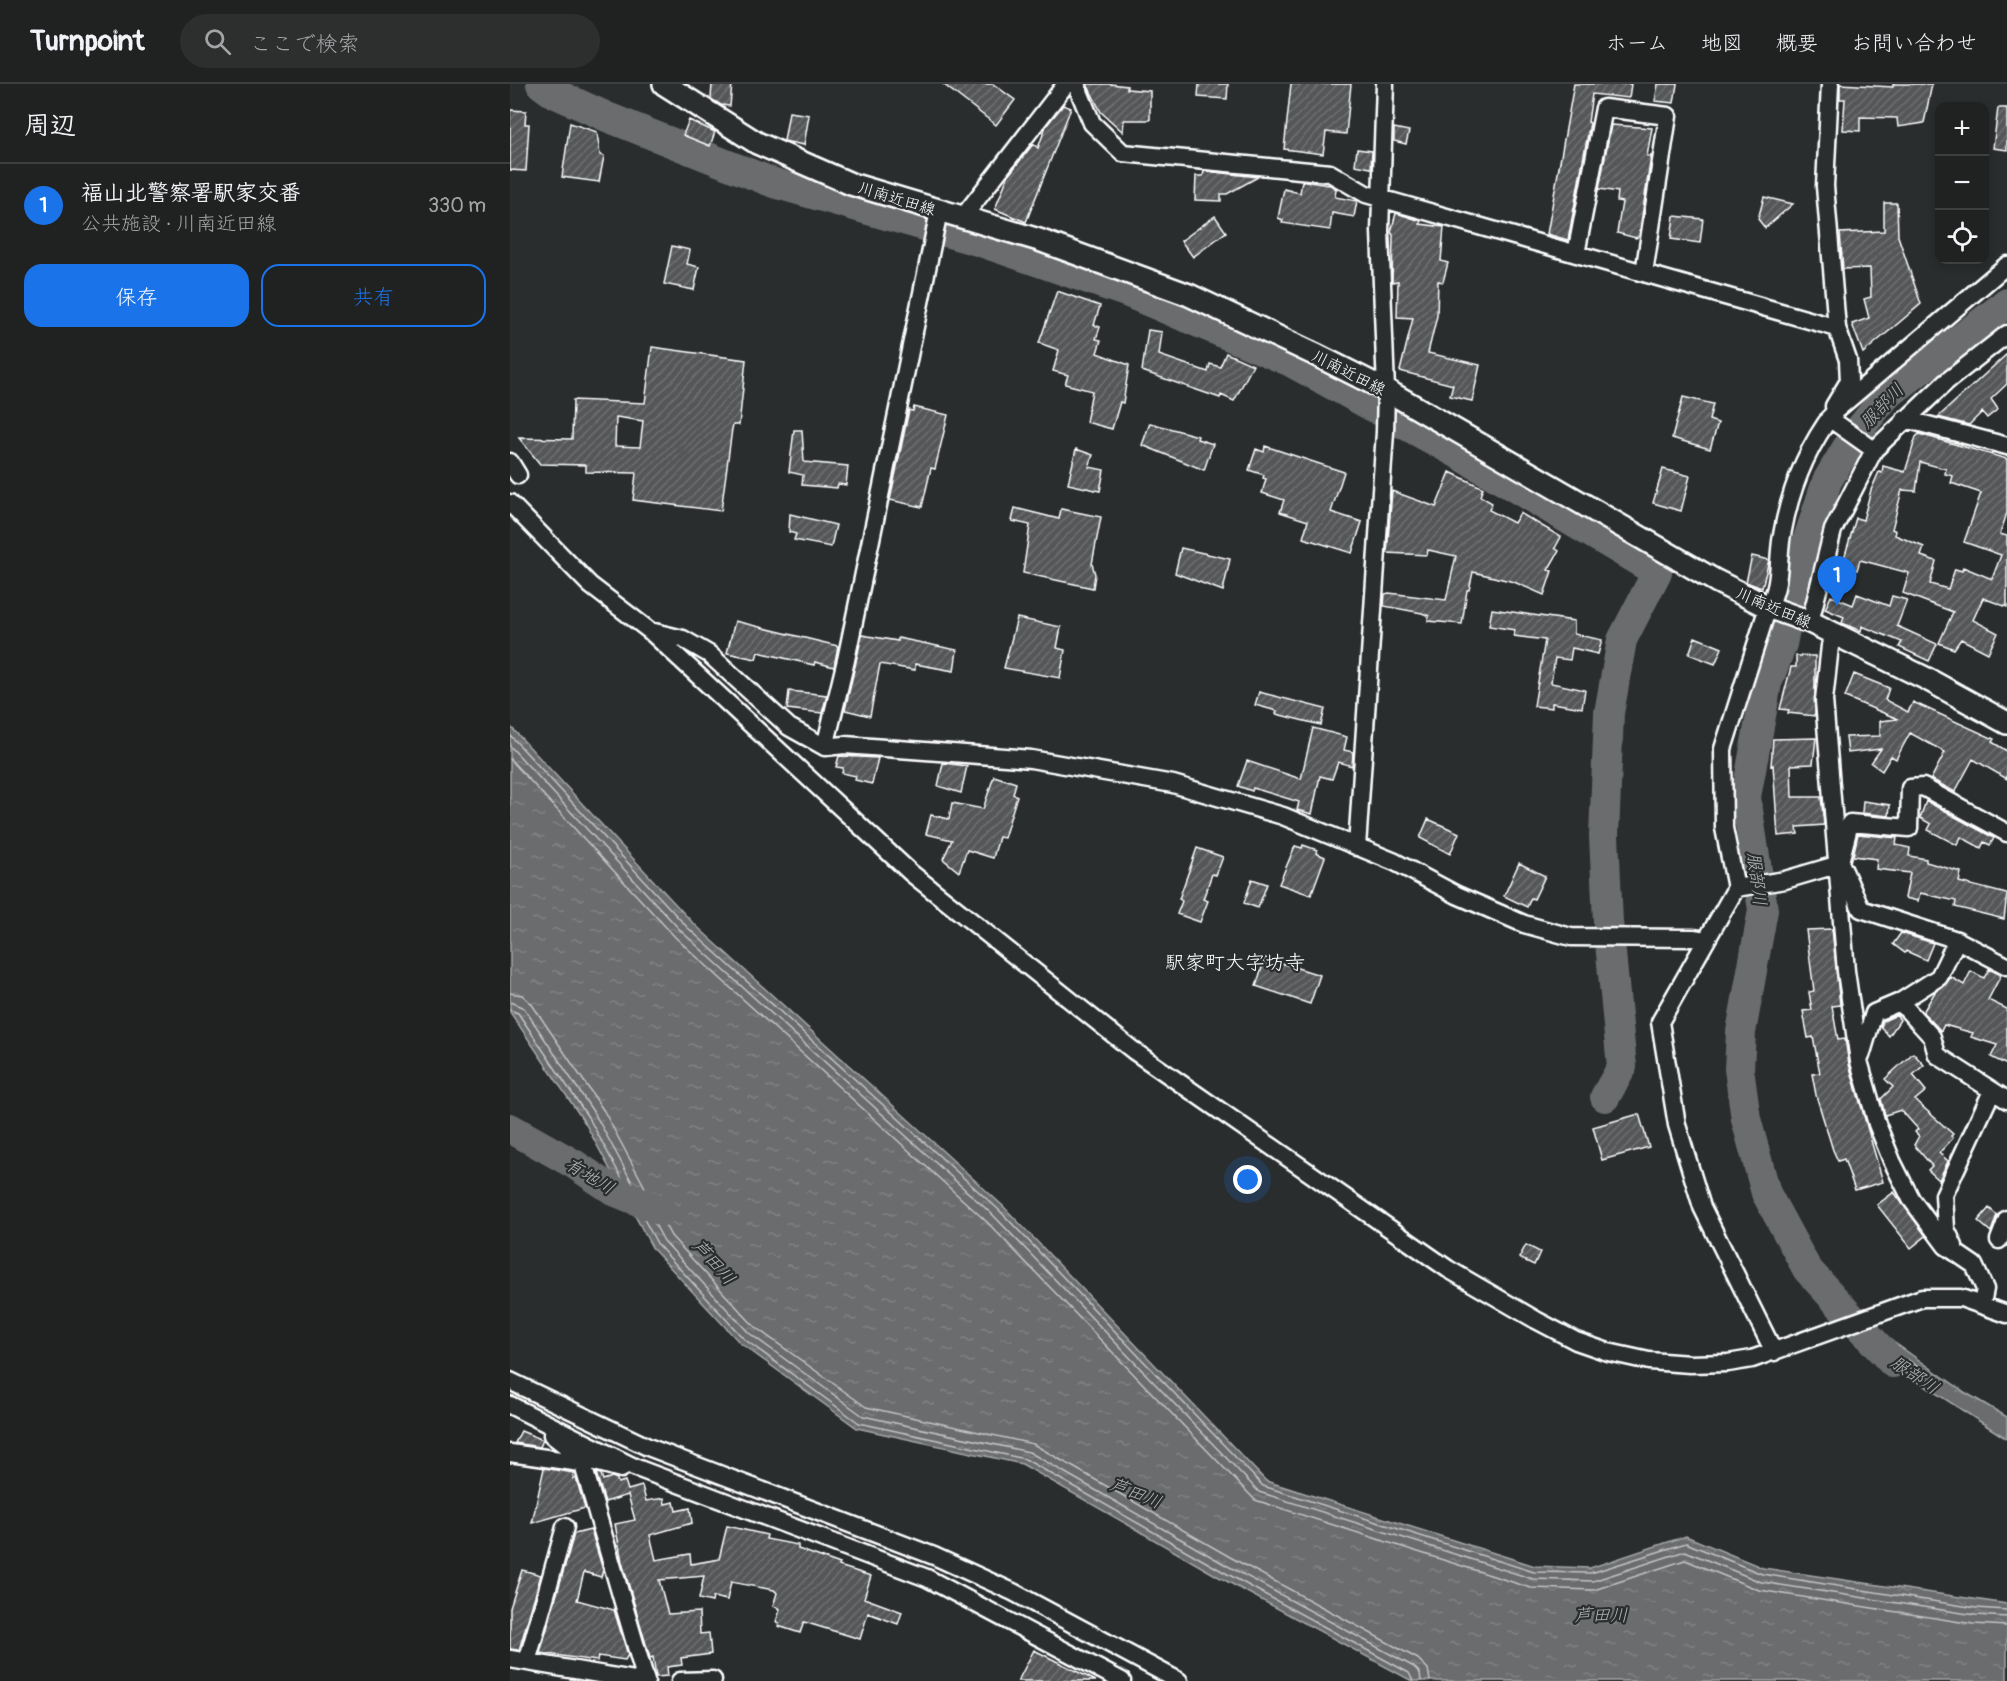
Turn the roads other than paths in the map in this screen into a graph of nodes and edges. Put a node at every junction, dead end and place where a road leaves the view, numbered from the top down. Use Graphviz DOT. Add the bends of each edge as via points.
graph roads {
  1 [pos="663,84"];
  2 [pos="1066,84"];
  3 [pos="1076,84"];
  4 [pos="1385,84"];
  5 [pos="1830,84"];
  6 [pos="688,91"];
  7 [pos="1380,198"];
  8 [pos="939,211"];
  9 [pos="963,217"];
  10 [pos="1576,254"];
  11 [pos="2007,265"];
  12 [pos="1644,273"];
  13 [pos="1837,328"];
  14 [pos="2007,334"];
  15 [pos="1386,390"];
  16 [pos="1833,418"];
  17 [pos="1905,419"];
  18 [pos="2007,446"];
  19 [pos="1872,448"];
  20 [pos="510,462"];
  21 [pos="510,468"];
  22 [pos="510,503"];
  23 [pos="1772,608"];
  24 [pos="1807,621"];
  25 [pos="650,631"];
  26 [pos="1837,635"];
  27 [pos="2007,723"];
  28 [pos="825,747"];
  29 [pos="2007,833"];
  30 [pos="1357,847"];
  31 [pos="1838,863"];
  32 [pos="1739,887"];
  33 [pos="1706,940"];
  34 [pos="1957,940"];
  35 [pos="2007,966"];
  36 [pos="1900,1002"];
  37 [pos="1859,1061"];
  38 [pos="1992,1091"];
  39 [pos="2007,1100"];
  40 [pos="2007,1219"];
  41 [pos="1999,1240"];
  42 [pos="1956,1254"];
  43 [pos="1982,1304"];
  44 [pos="2007,1314"];
  45 [pos="1781,1349"];
  46 [pos="510,1381"];
  47 [pos="510,1405"];
  48 [pos="542,1423"];
  49 [pos="510,1453"];
  50 [pos="581,1461"];
  51 [pos="634,1467"];
  52 [pos="565,1527"];
  53 [pos="510,1659"];
  54 [pos="527,1662"];
  55 [pos="712,1680"];
  56 [pos="640,1681"];
  57 [pos="646,1681"];
  58 [pos="681,1681"];
  59 [pos="1122,1681"];
  60 [pos="1179,1681"];
  1 -- 6 [label="main road, 川南近田線"];
  2 -- 9 [label="street"];
  3 -- 7 [label="street" via="1092,123 1123,153 1330,173"];
  4 -- 7 [label="street"];
  5 -- 13 [label="street" via="1825,186"];
  6 -- 8 [label="main road, 川南近田線" via="756,143 851,184"];
  7 -- 10 [label="street"];
  7 -- 15 [label="street"];
  8 -- 9 [label="main road, 川南近田線"];
  8 -- 28 [label="street"];
  9 -- 15 [label="main road, 川南近田線" via="1039,240 1189,295"];
  10 -- 12 [label="street"];
  10 -- 12 [label="street" via="1604,108 1668,116"];
  11 -- 16 [label="street"];
  12 -- 13 [label="street"];
  13 -- 16 [label="street" via="1848,360 1849,381 1834,402"];
  14 -- 17 [label="street"];
  15 -- 23 [label="main road, 川南近田線" via="1716,581"];
  15 -- 30 [label="street"];
  16 -- 19 [label="street"];
  16 -- 23 [label="street" via="1813,440 1791,496"];
  17 -- 18 [label="street"];
  17 -- 19 [label="street"];
  19 -- 24 [label="street" via="1833,530"];
  20 -- 21 [label="street" via="518,475"];
  22 -- 25 [label="street" via="590,585"];
  23 -- 24 [label="main road, 川南近田線"];
  23 -- 32 [label="street" via="1723,749 1724,828"];
  24 -- 26 [label="main road, 川南近田線"];
  25 -- 28 [label="street" via="683,639 709,654 789,727"];
  25 -- 45 [label="street" via="929,888 1134,1051 1448,1269 1576,1341 1608,1352 1690,1364 1728,1363"];
  26 -- 27 [label="main road, 川南近田線"];
  26 -- 31 [label="street" via="1830,646 1824,700"];
  28 -- 30 [label="street" via="845,745 1031,759 1173,784 1283,816"];
  29 -- 31 [label="street" via="1923,787 1910,788 1909,828 1850,823"];
  30 -- 33 [label="street" via="1524,924 1571,937"];
  31 -- 32 [label="street" via="1785,880"];
  31 -- 34 [label="street" via="1861,909"];
  31 -- 37 [label="street" via="1846,970"];
  32 -- 33 [label="street"];
  33 -- 45 [label="street" via="1660,1022 1665,1063 1677,1125 1702,1208"];
  34 -- 35 [label="street"];
  34 -- 36 [label="street" via="1939,977"];
  36 -- 37 [label="street" via="1874,1013"];
  36 -- 38 [label="street" via="1932,1037 1937,1055"];
  37 -- 42 [label="street" via="1877,1124 1911,1199"];
  38 -- 39 [label="street"];
  38 -- 42 [label="street" via="1944,1195 1947,1229"];
  40 -- 41 [label="street"];
  42 -- 43 [label="street" via="1974,1265 1982,1278"];
  43 -- 44 [label="street"];
  43 -- 45 [label="street" via="1943,1296 1909,1301"];
  46 -- 60 [label="street" via="648,1447 934,1556 1013,1592"];
  47 -- 48 [label="street"];
  48 -- 50 [label="street"];
  48 -- 51 [label="street"];
  49 -- 50 [label="street"];
  50 -- 51 [label="street" via="618,1469"];
  50 -- 57 [label="street"];
  51 -- 59 [label="street" via="927,1578"];
  52 -- 54 [label="street"];
  53 -- 54 [label="street"];
  54 -- 56 [label="street"];
  55 -- 58 [label="street"];
}
